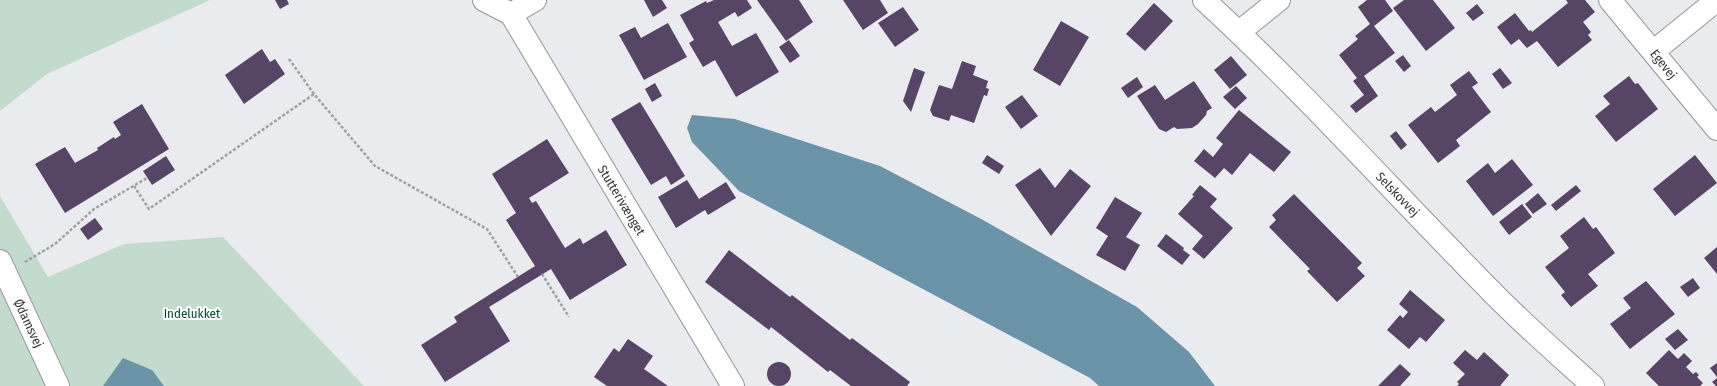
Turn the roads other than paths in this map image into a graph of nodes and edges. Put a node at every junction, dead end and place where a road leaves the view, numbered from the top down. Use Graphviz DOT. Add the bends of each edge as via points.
graph roads {
  1 [pos="484,0"];
  2 [pos="535,0"];
  3 [pos="1204,0"];
  4 [pos="1279,0"];
  5 [pos="1610,0"];
  6 [pos="1717,0"];
  7 [pos="510,14"];
  8 [pos="1239,32"];
  9 [pos="1654,51"];
  10 [pos="1717,130"];
  11 [pos="3,267"];
  12 [pos="58,386"];
  13 [pos="733,386"];
  14 [pos="1593,386"];
  1 -- 7 [label="street"];
  2 -- 7 [label="street"];
  3 -- 8 [label="street, Selskovvej"];
  4 -- 8 [label="street"];
  5 -- 9 [label="street, Egevej"];
  6 -- 9 [label="street"];
  7 -- 13 [label="street, Stutterivænget"];
  8 -- 14 [label="street, Selskovvej" via="1492,292"];
  9 -- 10 [label="street, Egevej"];
  11 -- 12 [label="street, Ødamsvej"];
}
